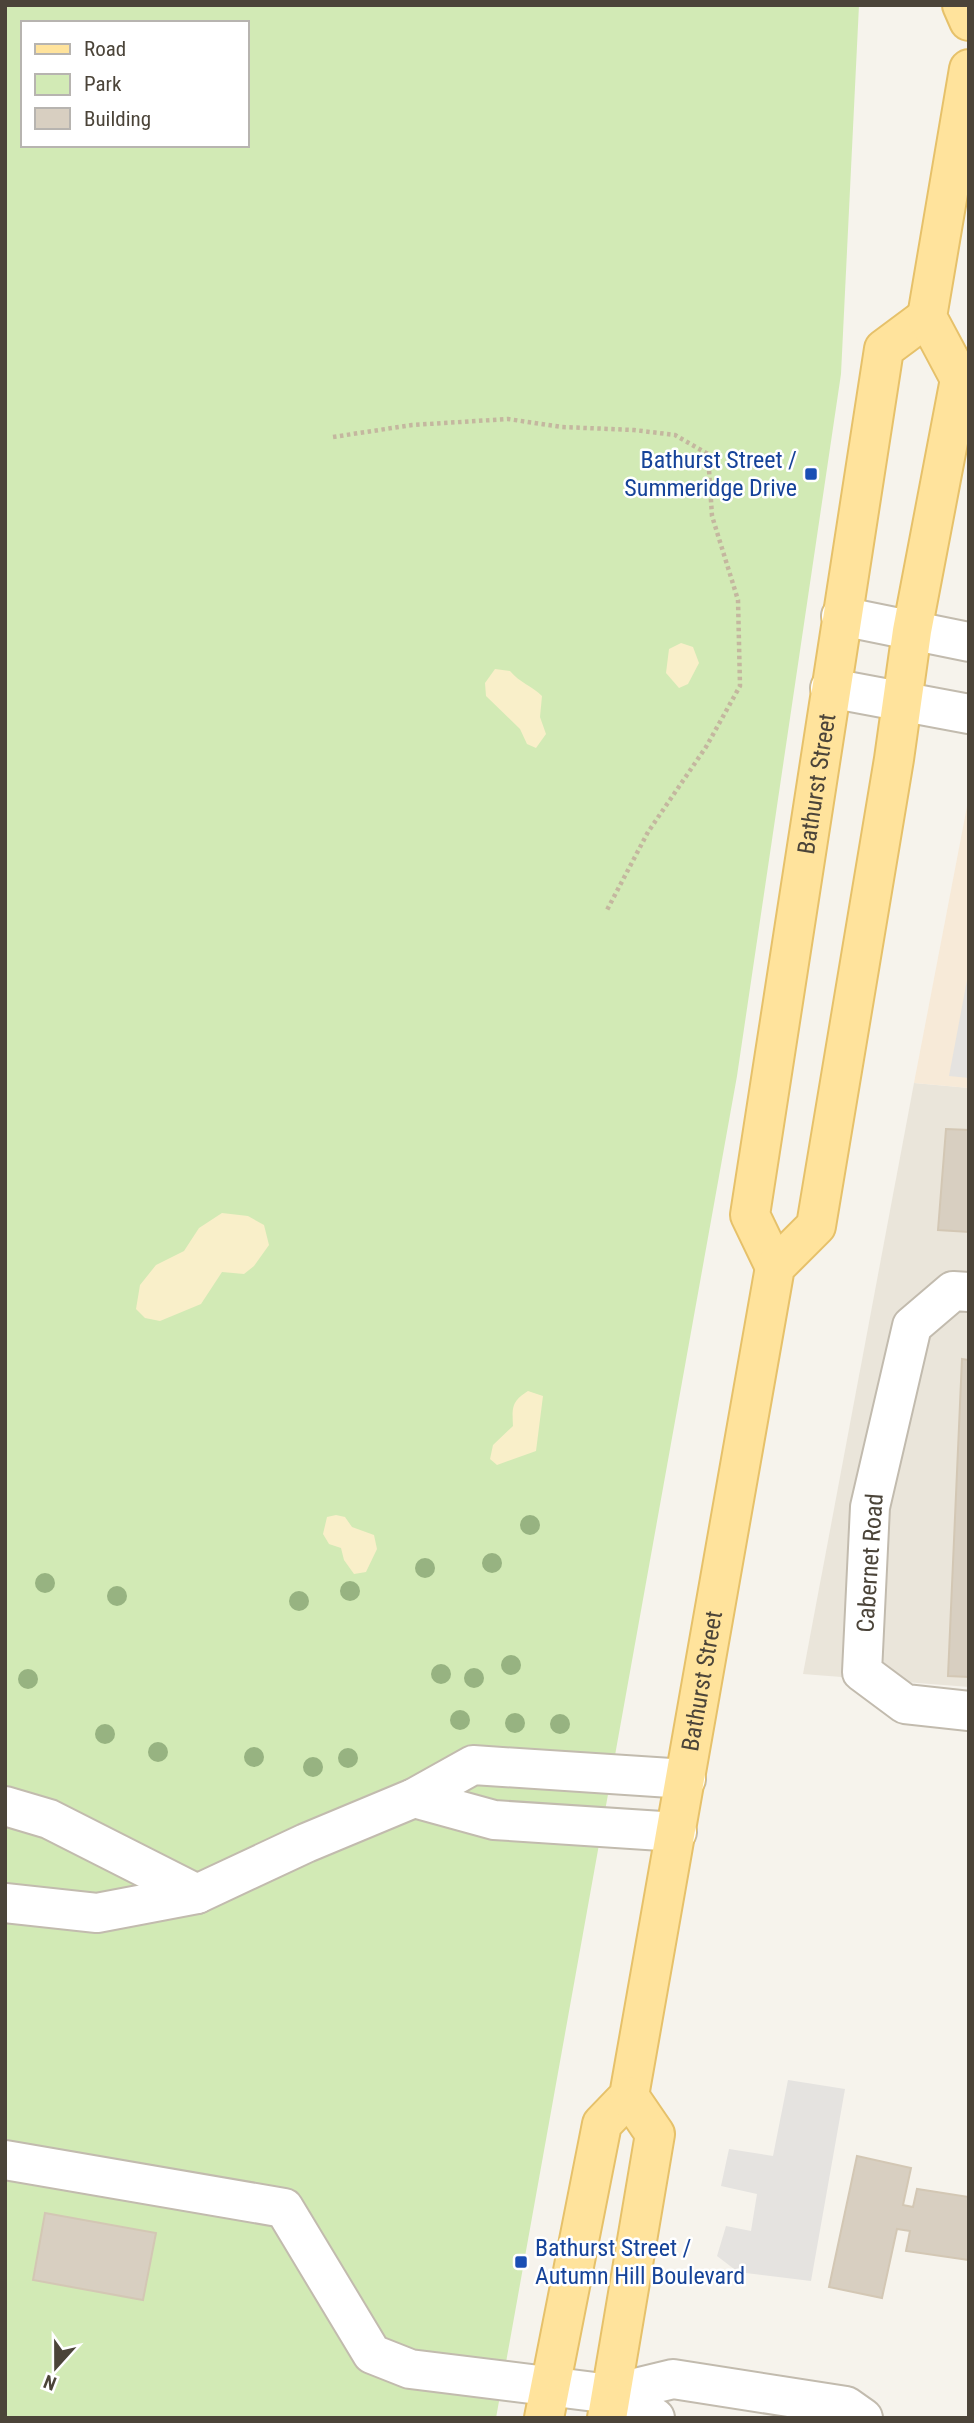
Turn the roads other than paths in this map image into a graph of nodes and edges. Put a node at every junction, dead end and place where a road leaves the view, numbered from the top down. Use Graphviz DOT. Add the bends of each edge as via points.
graph roads {
  1 [pos="962,5"];
  2 [pos="969,21"];
  3 [pos="969,69"];
  4 [pos="927,317"];
  5 [pos="841,616"];
  6 [pos="912,631"];
  7 [pos="969,642"];
  8 [pos="830,688"];
  9 [pos="901,701"];
  10 [pos="969,714"];
  11 [pos="775,1267"];
  12 [pos="969,1292"];
  13 [pos="969,1711"];
  14 [pos="686,1779"];
  15 [pos="414,1798"];
  16 [pos="5,1806"];
  17 [pos="677,1832"];
  18 [pos="197,1894"];
  19 [pos="5,1903"];
  20 [pos="629,2096"];
  21 [pos="5,2160"];
  22 [pos="547,2402"];
  23 [pos="609,2406"];
  24 [pos="655,2418"];
  25 [pos="863,2418"];
  1 -- 2 [label="main road"];
  3 -- 4 [label="main road"];
  4 -- 5 [label="main road, Bathurst Street" via="884,349"];
  4 -- 6 [label="main road" via="960,379"];
  5 -- 6 [label="street"];
  5 -- 8 [label="main road, Bathurst Street"];
  6 -- 7 [label="street"];
  6 -- 9 [label="main road"];
  8 -- 9 [label="street"];
  8 -- 11 [label="main road, Bathurst Street" via="750,1215"];
  9 -- 10 [label="street"];
  9 -- 11 [label="main road" via="816,1226"];
  11 -- 14 [label="main road, Bathurst Street"];
  12 -- 13 [label="street, Cabernet Road" via="953,1291 912,1326 870,1507 862,1672 905,1704"];
  14 -- 15 [label="street" via="473,1765"];
  14 -- 17 [label="main road, Bathurst Street"];
  15 -- 17 [label="street" via="494,1820"];
  15 -- 18 [label="street"];
  16 -- 18 [label="street" via="49,1819"];
  17 -- 20 [label="main road, Bathurst Street"];
  18 -- 19 [label="street" via="97,1913"];
  20 -- 22 [label="main road" via="602,2124"];
  20 -- 23 [label="main road" via="655,2134"];
  21 -- 22 [label="street" via="284,2208 372,2354 410,2369"];
  22 -- 23 [label="street"];
  23 -- 24 [label="street"];
  23 -- 25 [label="street" via="673,2379 846,2406"];
}
